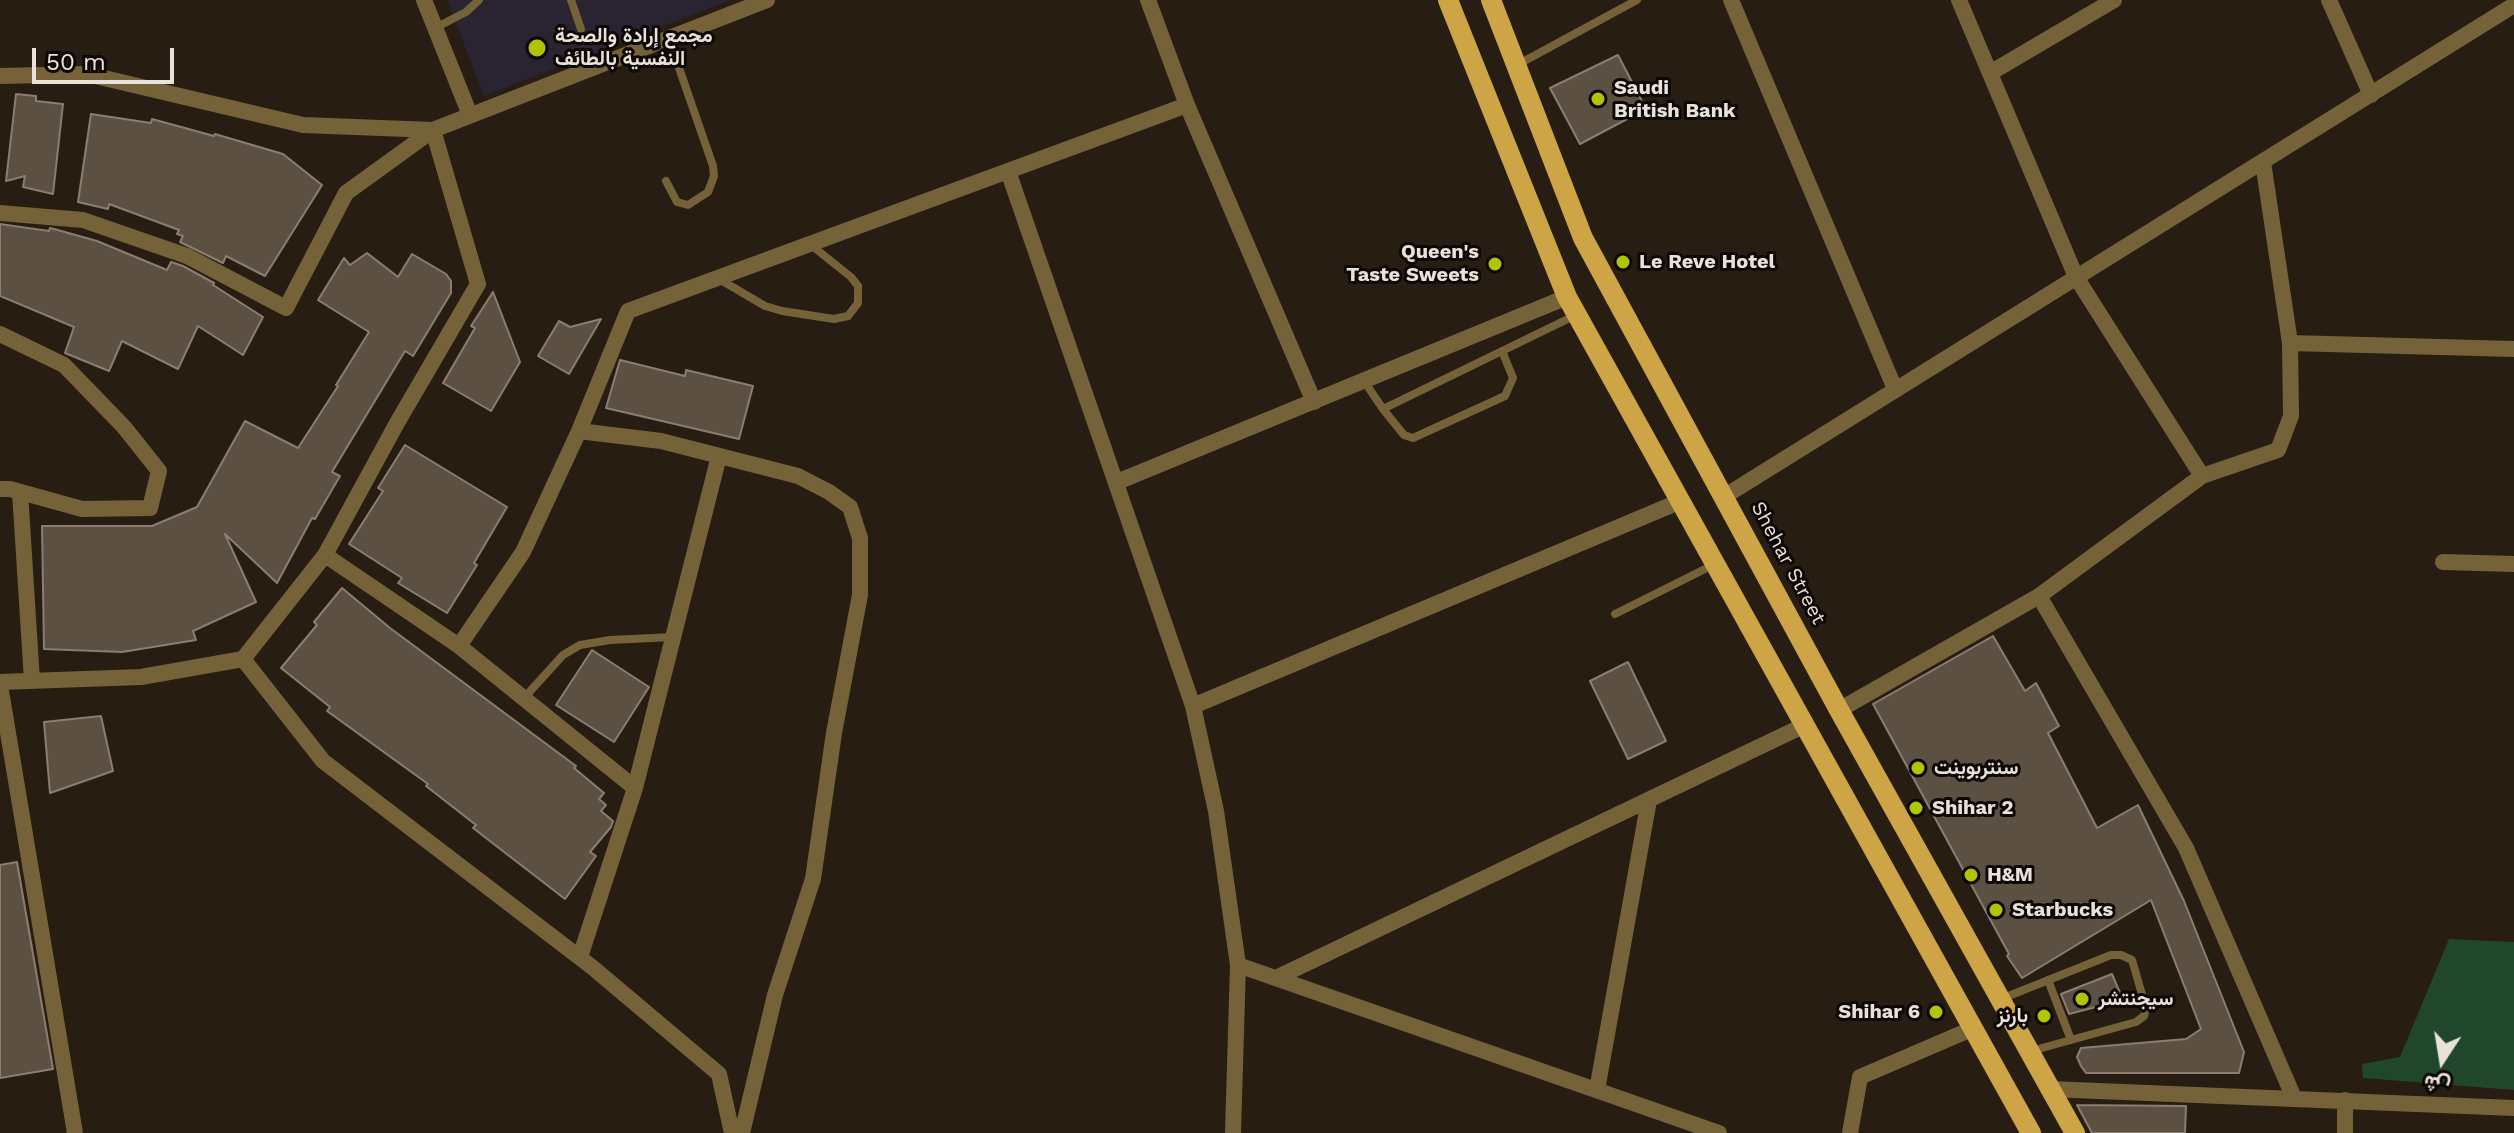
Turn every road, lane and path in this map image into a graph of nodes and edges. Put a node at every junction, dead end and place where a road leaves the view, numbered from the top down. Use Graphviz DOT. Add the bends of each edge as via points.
graph roads {
  1 [pos="424,0"];
  2 [pos="479,0"];
  3 [pos="571,0"];
  4 [pos="767,0"];
  5 [pos="1148,0"];
  6 [pos="1448,0"];
  7 [pos="1491,0"];
  8 [pos="1637,0"];
  9 [pos="1731,0"];
  10 [pos="1959,0"];
  11 [pos="2114,0"];
  12 [pos="2329,0"];
  13 [pos="2514,5"];
  14 [pos="435,28"];
  15 [pos="581,29"];
  16 [pos="668,38"];
  17 [pos="1516,65"];
  18 [pos="1990,73"];
  19 [pos="0,76"];
  20 [pos="2371,95"];
  21 [pos="1187,105"];
  22 [pos="470,115"];
  23 [pos="433,130"];
  24 [pos="2263,162"];
  25 [pos="1008,171"];
  26 [pos="666,181"];
  27 [pos="0,213"];
  28 [pos="811,245"];
  29 [pos="2076,277"];
  30 [pos="718,279"];
  31 [pos="1572,306"];
  32 [pos="0,334"];
  33 [pos="2290,343"];
  34 [pos="2514,349"];
  35 [pos="1502,351"];
  36 [pos="1364,381"];
  37 [pos="1895,389"];
  38 [pos="1314,402"];
  39 [pos="1383,409"];
  40 [pos="579,431"];
  41 [pos="719,456"];
  42 [pos="2202,476"];
  43 [pos="1117,482"];
  44 [pos="0,489"];
  45 [pos="20,492"];
  46 [pos="1725,496"];
  47 [pos="1681,501"];
  48 [pos="325,555"];
  49 [pos="2443,562"];
  50 [pos="1716,564"];
  51 [pos="2514,564"];
  52 [pos="2039,596"];
  53 [pos="1615,614"];
  54 [pos="673,637"];
  55 [pos="459,646"];
  56 [pos="243,659"];
  57 [pos="32,681"];
  58 [pos="0,683"];
  59 [pos="524,698"];
  60 [pos="1193,706"];
  61 [pos="1839,710"];
  62 [pos="1805,725"];
  63 [pos="635,788"];
  64 [pos="1649,800"];
  65 [pos="580,957"];
  66 [pos="1238,965"];
  67 [pos="1278,977"];
  68 [pos="2048,980"];
  69 [pos="2001,999"];
  70 [pos="1974,1028"];
  71 [pos="2071,1040"];
  72 [pos="2030,1052"];
  73 [pos="2050,1089"];
  74 [pos="1597,1090"];
  75 [pos="2294,1098"];
  76 [pos="2345,1100"];
  77 [pos="2514,1108"];
  78 [pos="1713,1132"];
  79 [pos="75,1133"];
  80 [pos="732,1133"];
  81 [pos="742,1133"];
  82 [pos="1233,1133"];
  83 [pos="1850,1133"];
  84 [pos="2031,1133"];
  85 [pos="2075,1133"];
  86 [pos="2345,1133"];
  1 -- 14 [label="street"];
  2 -- 14 [label="lane"];
  3 -- 15 [label="lane"];
  4 -- 16 [label="street"];
  5 -- 21 [label="street"];
  6 -- 31 [label="main road"];
  7 -- 17 [label="main road, Shehar Street"];
  8 -- 17 [label="lane"];
  9 -- 37 [label="street"];
  10 -- 18 [label="street"];
  11 -- 18 [label="street"];
  12 -- 20 [label="street"];
  13 -- 20 [label="street"];
  14 -- 22 [label="street"];
  16 -- 22 [label="street"];
  16 -- 26 [label="lane" via="714,176 708,192 688,205 677,202"];
  17 -- 46 [label="main road, Shehar Street" via="1583,238"];
  18 -- 29 [label="street"];
  19 -- 23 [label="street" via="87,74 303,125"];
  20 -- 24 [label="street"];
  21 -- 25 [label="street"];
  21 -- 38 [label="street"];
  22 -- 23 [label="street"];
  23 -- 27 [label="street" via="346,193 286,308 187,256 83,220"];
  23 -- 48 [label="street" via="478,284"];
  24 -- 29 [label="street"];
  24 -- 33 [label="street"];
  25 -- 28 [label="street"];
  25 -- 43 [label="street"];
  28 -- 30 [label="street"];
  28 -- 30 [label="lane" via="858,286 858,303 848,316 834,319 782,311"];
  29 -- 37 [label="street"];
  29 -- 42 [label="street"];
  30 -- 40 [label="street" via="628,311"];
  31 -- 35 [label="lane"];
  31 -- 36 [label="street"];
  31 -- 47 [label="main road"];
  32 -- 45 [label="street" via="64,365 159,471 150,508 82,509"];
  33 -- 34 [label="street"];
  33 -- 42 [label="street" via="2291,416 2278,450"];
  35 -- 39 [label="lane"];
  35 -- 39 [label="lane" via="1513,378 1505,396 1413,438 1404,435"];
  36 -- 38 [label="street"];
  36 -- 39 [label="lane"];
  37 -- 46 [label="street"];
  38 -- 43 [label="street"];
  40 -- 41 [label="street" via="661,441"];
  40 -- 55 [label="street" via="523,552"];
  41 -- 54 [label="street"];
  41 -- 81 [label="street" via="798,476 829,492 850,507 860,538 860,595 813,879 775,995"];
  42 -- 52 [label="street"];
  43 -- 60 [label="street"];
  44 -- 45 [label="street"];
  45 -- 57 [label="street"];
  46 -- 61 [label="main road, Shehar Street"];
  47 -- 50 [label="main road"];
  47 -- 60 [label="street"];
  48 -- 55 [label="street"];
  48 -- 56 [label="street"];
  49 -- 51 [label="street"];
  50 -- 53 [label="lane"];
  50 -- 62 [label="main road"];
  52 -- 61 [label="street"];
  52 -- 75 [label="street" via="2186,848"];
  54 -- 59 [label="lane" via="580,645 563,655"];
  54 -- 63 [label="street"];
  55 -- 59 [label="street"];
  56 -- 57 [label="street" via="141,677"];
  56 -- 65 [label="street" via="323,761"];
  57 -- 58 [label="street"];
  58 -- 79 [label="street"];
  59 -- 63 [label="street"];
  60 -- 66 [label="street" via="1216,811"];
  61 -- 69 [label="main road, Shehar Street"];
  62 -- 64 [label="street"];
  62 -- 70 [label="main road"];
  63 -- 65 [label="street"];
  64 -- 67 [label="street"];
  64 -- 74 [label="street"];
  65 -- 80 [label="street" via="719,1074"];
  66 -- 67 [label="street"];
  66 -- 82 [label="street"];
  67 -- 74 [label="street"];
  68 -- 69 [label="lane"];
  68 -- 71 [label="lane"];
  68 -- 71 [label="lane" via="2111,955 2132,960 2144,1016"];
  69 -- 72 [label="main road, Shehar Street"];
  70 -- 83 [label="street" via="1860,1077"];
  70 -- 84 [label="main road"];
  71 -- 72 [label="lane"];
  72 -- 73 [label="main road, Shehar Street"];
  73 -- 75 [label="street"];
  73 -- 85 [label="main road, Shehar Street"];
  74 -- 78 [label="street"];
  75 -- 76 [label="street"];
  76 -- 77 [label="street"];
  76 -- 86 [label="street"];
}
